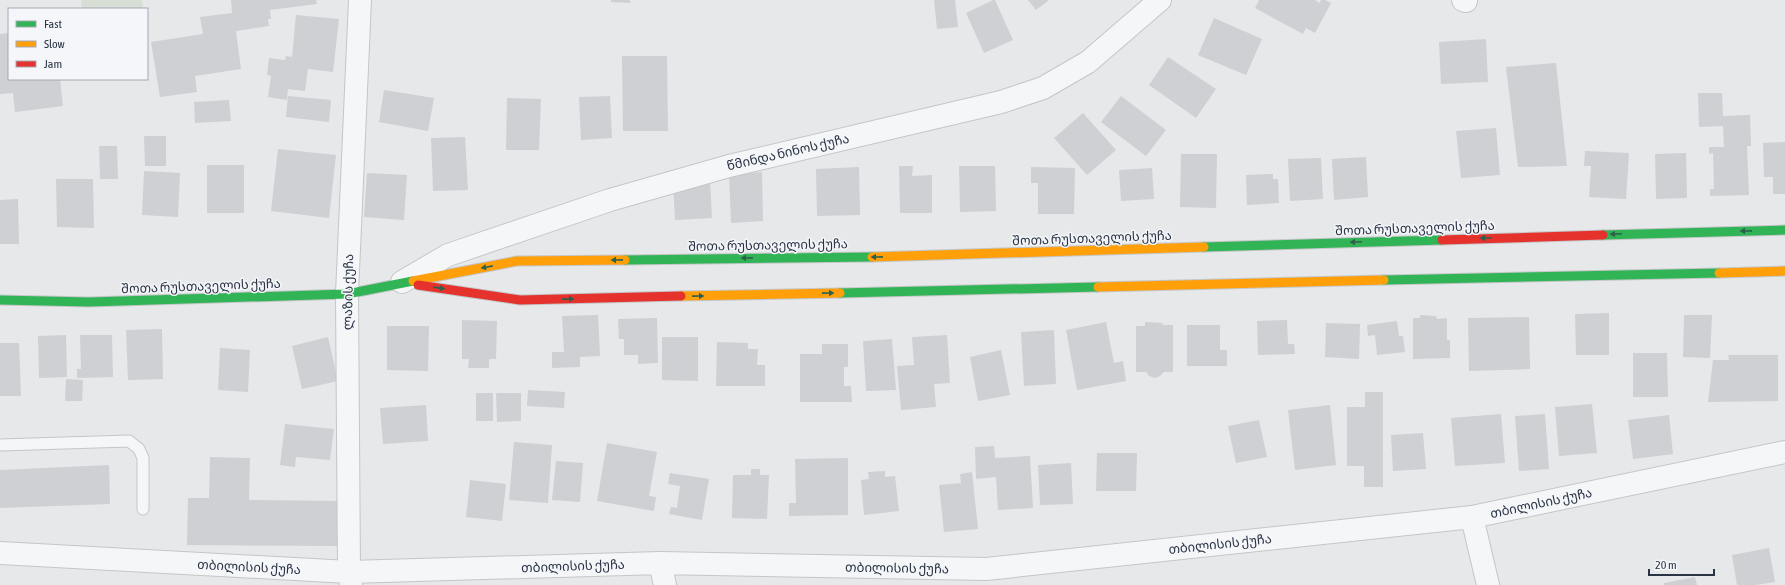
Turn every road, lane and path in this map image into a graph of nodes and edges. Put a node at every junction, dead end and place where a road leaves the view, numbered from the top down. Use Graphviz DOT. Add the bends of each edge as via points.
graph roads {
  1 [pos="360,0"];
  2 [pos="1160,0"];
  3 [pos="1785,230"];
  4 [pos="1785,271"];
  5 [pos="401,283"];
  6 [pos="347,294"];
  7 [pos="0,300"];
  8 [pos="0,446"];
  9 [pos="1785,452"];
  10 [pos="144,509"];
  11 [pos="1472,518"];
  12 [pos="0,553"];
  13 [pos="660,563"];
  14 [pos="987,577"];
  15 [pos="350,578"];
  16 [pos="665,585"];
  17 [pos="1488,585"];
  1 -- 6 [label="street, ლაზის ქუჩა"];
  2 -- 5 [label="street, წმინდა ნინოს ქუჩა" via="1088,62 1043,88 1001,102 729,166 610,200 448,255"];
  3 -- 5 [label="street, შოთა რუსთაველის ქუჩა, one-way" via="916,256 517,261"];
  5 -- 4 [label="street, შოთა რუსთაველის ქუჩა, one-way" via="520,300"];
  5 -- 6 [label="street, შოთა რუსთაველის ქუჩა"];
  6 -- 7 [label="street, შოთა რუსთაველის ქუჩა" via="89,302"];
  6 -- 15 [label="street, ლაზის ქუჩა"];
  8 -- 10 [label="lane" via="129,441 139,449 143,458"];
  9 -- 11 [label="street, თბილისის ქუჩა"];
  11 -- 14 [label="street, თბილისის ქუჩა"];
  11 -- 17 [label="street"];
  12 -- 15 [label="street, თბილისის ქუჩა"];
  13 -- 14 [label="street, თბილისის ქუჩა"];
  13 -- 15 [label="street, თბილისის ქუჩა"];
  13 -- 16 [label="street"];
}
